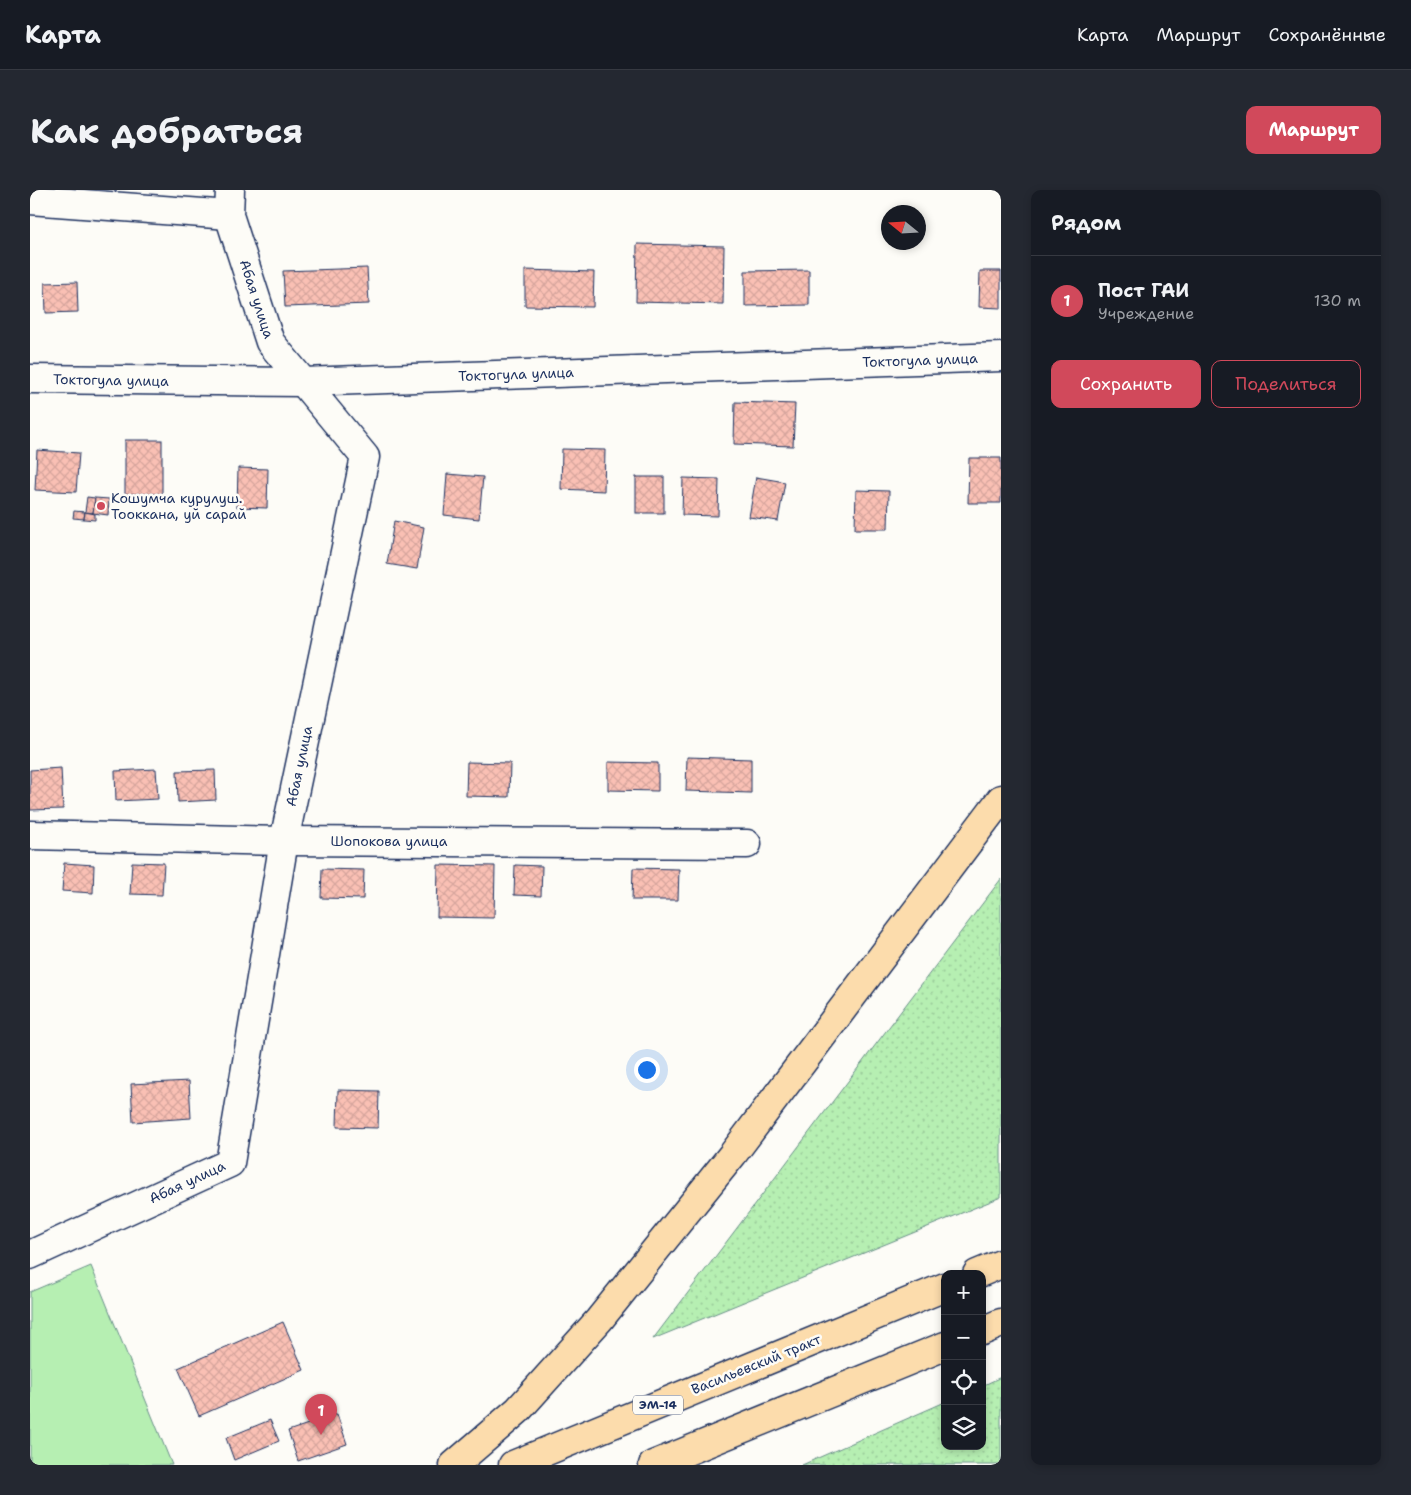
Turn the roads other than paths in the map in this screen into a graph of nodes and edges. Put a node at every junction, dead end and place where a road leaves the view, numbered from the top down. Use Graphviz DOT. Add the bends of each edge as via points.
graph roads {
  1 [pos="30,200"];
  2 [pos="229,202"];
  3 [pos="1001,357"];
  4 [pos="30,379"];
  5 [pos="303,382"];
  6 [pos="1001,799"];
  7 [pos="30,834"];
  8 [pos="284,841"];
  9 [pos="747,844"];
  10 [pos="30,1255"];
  11 [pos="1001,1264"];
  12 [pos="986,1270"];
  13 [pos="941,1289"];
  14 [pos="1001,1324"];
  15 [pos="986,1330"];
  16 [pos="941,1348"];
  17 [pos="520,1464"];
  18 [pos="454,1465"];
  19 [pos="653,1465"];
  1 -- 2 [label="street"];
  2 -- 5 [label="street, Абая улица" via="270,342"];
  3 -- 5 [label="street, Токтогула улица"];
  4 -- 5 [label="street, Токтогула улица"];
  5 -- 8 [label="street, Абая улица" via="365,457"];
  6 -- 18 [label="main road" via="733,1154 599,1320 518,1410"];
  7 -- 8 [label="street, Шопокова улица"];
  8 -- 9 [label="street, Шопокова улица"];
  8 -- 10 [label="street, Абая улица" via="230,1163"];
  11 -- 12 [label="main road"];
  13 -- 17 [label="main road, Васильевский тракт / ЭМ-14"];
  14 -- 15 [label="main road"];
  16 -- 19 [label="main road"];
}
